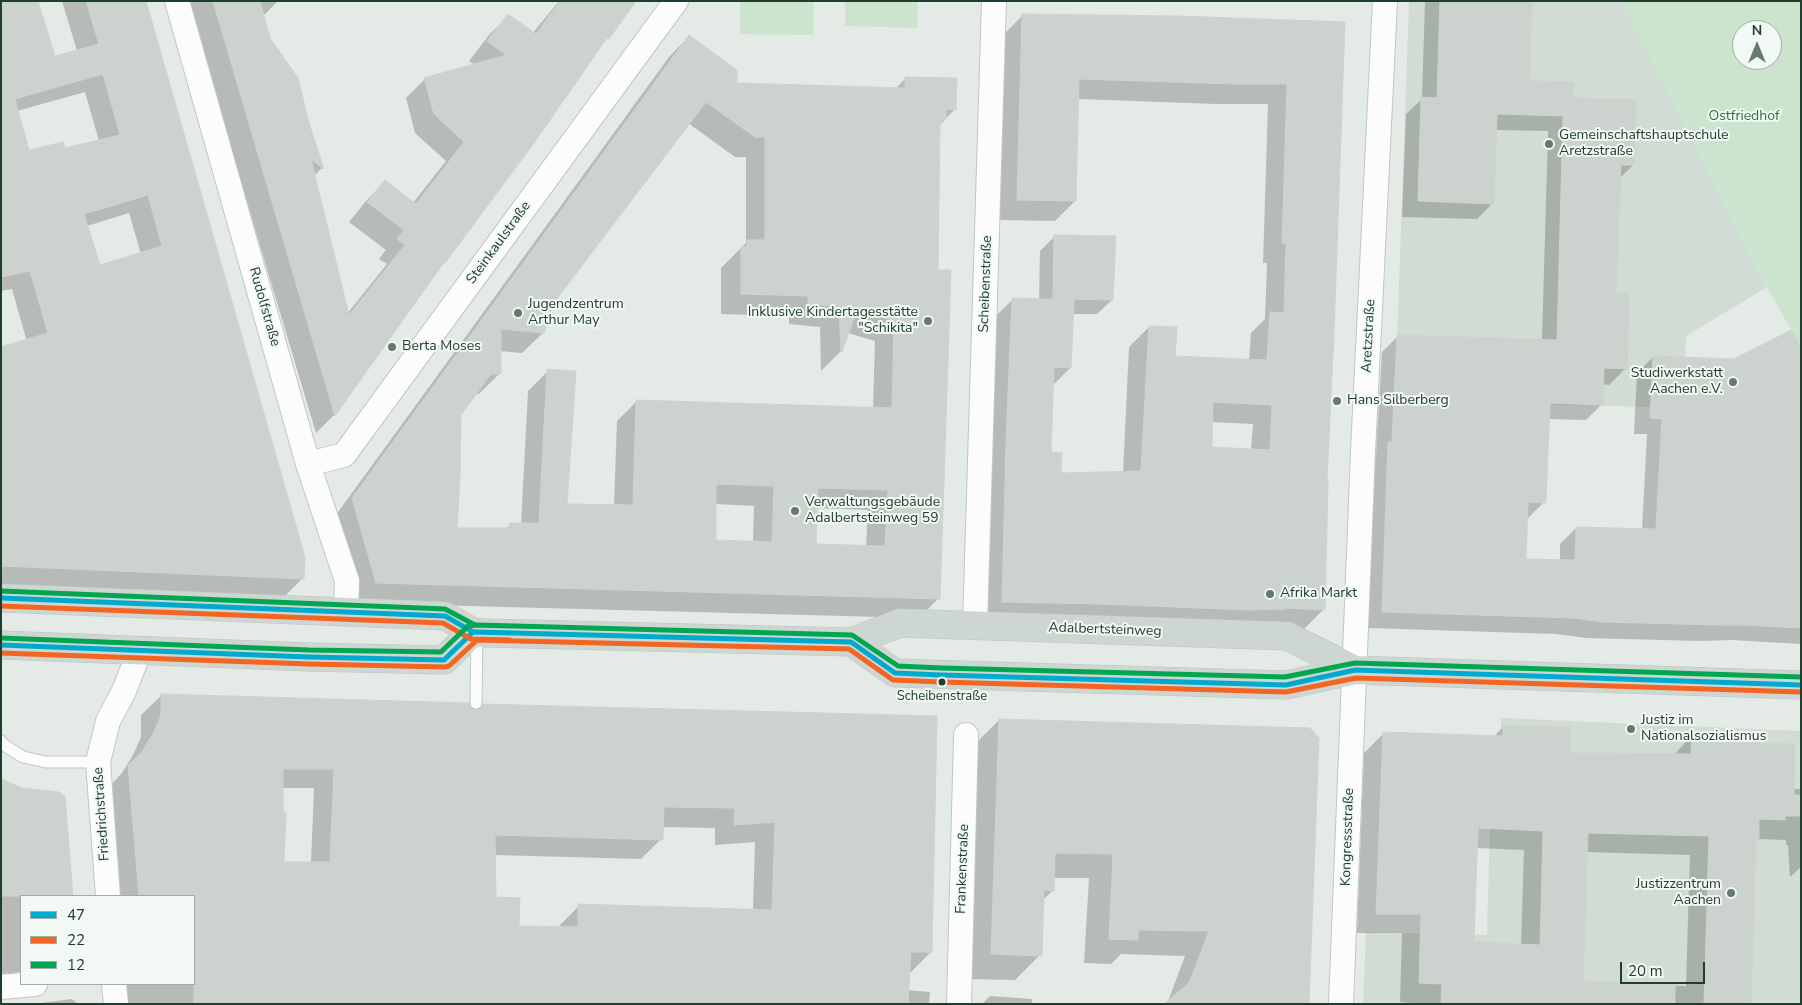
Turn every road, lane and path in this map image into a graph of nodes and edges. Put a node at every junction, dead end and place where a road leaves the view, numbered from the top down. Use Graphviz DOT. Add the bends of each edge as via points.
graph roads {
  1 [pos="177,1"];
  2 [pos="676,1"];
  3 [pos="994,1"];
  4 [pos="1385,1"];
  5 [pos="308,464"];
  6 [pos="1,598"];
  7 [pos="346,612"];
  8 [pos="976,626"];
  9 [pos="475,632"];
  10 [pos="851,642"];
  11 [pos="1,645"];
  12 [pos="140,650"];
  13 [pos="1355,670"];
  14 [pos="1801,685"];
  15 [pos="476,703"];
  16 [pos="966,735"];
  17 [pos="1,741"];
  18 [pos="98,762"];
  19 [pos="108,895"];
  20 [pos="24,985"];
  21 [pos="114,985"];
  22 [pos="1,987"];
  23 [pos="116,1004"];
  24 [pos="959,1004"];
  25 [pos="1341,1004"];
  1 -- 5 [label="street, Rudolfstraße"];
  2 -- 5 [label="street, Steinkaulstraße" via="344,455"];
  3 -- 8 [label="street, Scheibenstraße"];
  4 -- 13 [label="street, Aretzstraße"];
  5 -- 7 [label="street, Rudolfstraße" via="347,580"];
  6 -- 7 [label="main road, Adalbertsteinweg"];
  7 -- 9 [label="main road, Adalbertsteinweg" via="445,616"];
  8 -- 10 [label="main road, Adalbertsteinweg" via="900,623"];
  8 -- 13 [label="main road, Adalbertsteinweg" via="1287,636"];
  9 -- 10 [label="main road, Adalbertsteinweg"];
  9 -- 12 [label="main road" via="444,660"];
  9 -- 15 [label="lane"];
  10 -- 13 [label="main road, Adalbertsteinweg" via="895,673 1286,685"];
  11 -- 12 [label="main road"];
  12 -- 18 [label="street, Friedrichstraße" via="108,721"];
  13 -- 14 [label="main road, Adalbertsteinweg"];
  13 -- 25 [label="street, Kongressstraße"];
  16 -- 24 [label="street, Frankenstraße"];
  17 -- 18 [label="lane" via="24,757 46,762"];
  18 -- 19 [label="street, Friedrichstraße"];
  20 -- 22 [label="street"];
  21 -- 23 [label="street"];
}
